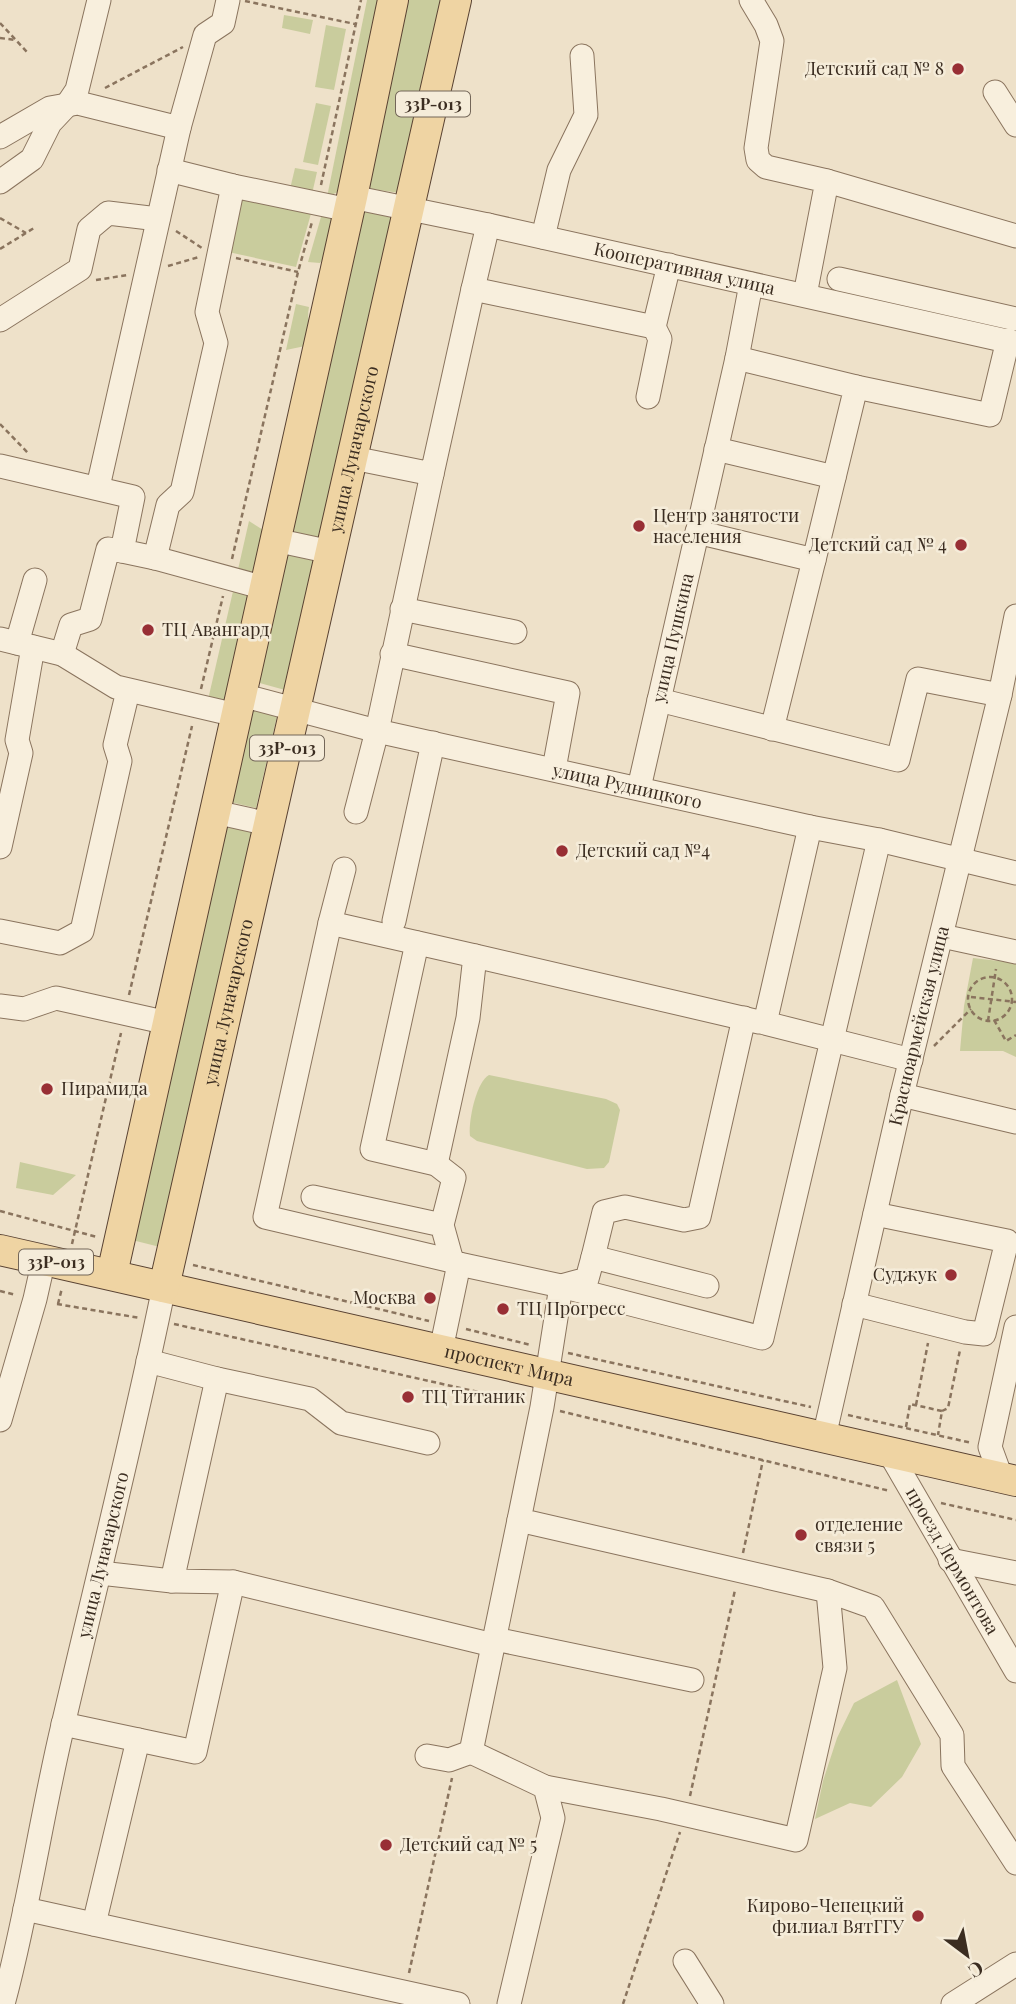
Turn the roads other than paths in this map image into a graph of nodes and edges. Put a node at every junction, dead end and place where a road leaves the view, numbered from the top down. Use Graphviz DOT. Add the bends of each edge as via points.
graph roads {
  1 [pos="99,0"];
  2 [pos="228,0"];
  3 [pos="393,0"];
  4 [pos="456,0"];
  5 [pos="751,0"];
  6 [pos="582,56"];
  7 [pos="995,92"];
  8 [pos="72,104"];
  9 [pos="1016,125"];
  10 [pos="179,128"];
  11 [pos="0,137"];
  12 [pos="169,170"];
  13 [pos="827,181"];
  14 [pos="0,182"];
  15 [pos="233,186"];
  16 [pos="350,203"];
  17 [pos="410,209"];
  18 [pos="158,219"];
  19 [pos="488,225"];
  20 [pos="1016,236"];
  21 [pos="542,237"];
  22 [pos="668,265"];
  23 [pos="839,279"];
  24 [pos="751,284"];
  25 [pos="473,289"];
  26 [pos="805,295"];
  27 [pos="0,320"];
  28 [pos="654,327"];
  29 [pos="1013,334"];
  30 [pos="737,358"];
  31 [pos="856,387"];
  32 [pos="649,397"];
  33 [pos="716,449"];
  34 [pos="353,458"];
  35 [pos="0,466"];
  36 [pos="432,474"];
  37 [pos="834,477"];
  38 [pos="98,487"];
  39 [pos="697,532"];
  40 [pos="275,540"];
  41 [pos="122,551"];
  42 [pos="331,552"];
  43 [pos="155,558"];
  44 [pos="814,560"];
  45 [pos="35,580"];
  46 [pos="265,588"];
  47 [pos="402,609"];
  48 [pos="1016,616"];
  49 [pos="515,632"];
  50 [pos="17,643"];
  51 [pos="1012,652"];
  52 [pos="62,654"];
  53 [pos="392,654"];
  54 [pos="128,691"];
  55 [pos="1000,695"];
  56 [pos="659,700"];
  57 [pos="239,705"];
  58 [pos="296,709"];
  59 [pos="772,729"];
  60 [pos="377,731"];
  61 [pos="433,743"];
  62 [pos="554,769"];
  63 [pos="639,788"];
  64 [pos="215,812"];
  65 [pos="356,812"];
  66 [pos="270,824"];
  67 [pos="810,827"];
  68 [pos="879,840"];
  69 [pos="0,847"];
  70 [pos="961,859"];
  71 [pos="344,869"];
  72 [pos="1016,873"];
  73 [pos="394,921"];
  74 [pos="330,923"];
  75 [pos="0,931"];
  76 [pos="942,936"];
  77 [pos="417,943"];
  78 [pos="1016,952"];
  79 [pos="475,956"];
  80 [pos="0,1006"];
  81 [pos="755,1021"];
  82 [pos="168,1023"];
  83 [pos="831,1041"];
  84 [pos="921,1055"];
  85 [pos="902,1095"];
  86 [pos="1016,1122"];
  87 [pos="436,1164"];
  88 [pos="313,1196"];
  89 [pos="875,1214"];
  90 [pos="442,1225"];
  91 [pos="0,1250"];
  92 [pos="593,1257"];
  93 [pos="55,1262"];
  94 [pos="455,1262"];
  95 [pos="112,1274"];
  96 [pos="561,1286"];
  97 [pos="707,1286"];
  98 [pos="164,1287"];
  99 [pos="854,1304"];
  100 [pos="1016,1327"];
  101 [pos="443,1337"];
  102 [pos="148,1362"];
  103 [pos="548,1362"];
  104 [pos="218,1379"];
  105 [pos="0,1420"];
  106 [pos="827,1424"];
  107 [pos="897,1440"];
  108 [pos="428,1443"];
  109 [pos="1009,1479"];
  110 [pos="519,1520"];
  111 [pos="950,1560"];
  112 [pos="100,1573"];
  113 [pos="1016,1573"];
  114 [pos="172,1581"];
  115 [pos="233,1582"];
  116 [pos="828,1591"];
  117 [pos="494,1642"];
  118 [pos="1016,1671"];
  119 [pos="692,1680"];
  120 [pos="63,1724"];
  121 [pos="138,1740"];
  122 [pos="463,1755"];
  123 [pos="427,1756"];
  124 [pos="545,1787"];
  125 [pos="1016,1863"];
  126 [pos="15,1924"];
  127 [pos="94,1924"];
  128 [pos="685,1961"];
  129 [pos="1016,1964"];
  130 [pos="429,2001"];
  131 [pos="3,2004"];
  132 [pos="458,2004"];
  133 [pos="509,2004"];
  134 [pos="712,2004"];
  135 [pos="953,2004"];
  1 -- 8 [label="street"];
  2 -- 10 [label="street" via="223,23 205,35"];
  3 -- 16 [label="main road, 33Р-013"];
  4 -- 17 [label="main road, улица Луначарского / 33Р-013"];
  5 -- 13 [label="street" via="772,41 758,160 766,167"];
  6 -- 21 [label="street" via="586,115 559,170"];
  7 -- 9 [label="street"];
  8 -- 10 [label="street"];
  8 -- 11 [label="street" via="50,108"];
  8 -- 14 [label="street" via="50,123 32,159"];
  10 -- 12 [label="street"];
  12 -- 15 [label="street, Кооперативная улица"];
  12 -- 18 [label="street"];
  13 -- 20 [label="street"];
  13 -- 26 [label="street"];
  15 -- 16 [label="street, Кооперативная улица" via="318,203"];
  15 -- 43 [label="street" via="207,312 216,343 182,492 168,505"];
  16 -- 17 [label="street, Кооперативная улица"];
  16 -- 40 [label="main road, 33Р-013"];
  17 -- 19 [label="street, Кооперативная улица"];
  17 -- 34 [label="main road, улица Луначарского / 33Р-013"];
  18 -- 27 [label="street" via="108,213 89,229 80,269"];
  18 -- 38 [label="street"];
  19 -- 21 [label="street, Кооперативная улица"];
  19 -- 25 [label="street"];
  21 -- 22 [label="street, Кооперативная улица"];
  22 -- 24 [label="street, Кооперативная улица"];
  22 -- 28 [label="street"];
  23 -- 29 [label="street"];
  24 -- 26 [label="street, Кооперативная улица"];
  24 -- 30 [label="street, улица Пушкина"];
  25 -- 28 [label="street"];
  25 -- 36 [label="street"];
  26 -- 29 [label="street, Кооперативная улица"];
  28 -- 32 [label="street" via="660,339"];
  29 -- 31 [label="street" via="990,415"];
  30 -- 31 [label="street"];
  30 -- 33 [label="street, улица Пушкина"];
  31 -- 37 [label="street"];
  33 -- 37 [label="street"];
  33 -- 39 [label="street, улица Пушкина"];
  34 -- 36 [label="street"];
  34 -- 42 [label="main road, улица Луначарского / 33Р-013"];
  35 -- 38 [label="street"];
  36 -- 47 [label="street"];
  37 -- 44 [label="street"];
  38 -- 41 [label="street" via="133,497"];
  39 -- 44 [label="street"];
  39 -- 56 [label="street, улица Пушкина"];
  40 -- 42 [label="street"];
  40 -- 46 [label="main road, 33Р-013"];
  41 -- 43 [label="street"];
  41 -- 52 [label="street" via="108,549 90,619 71,625"];
  42 -- 58 [label="main road, улица Луначарского / 33Р-013"];
  43 -- 46 [label="street"];
  44 -- 59 [label="street"];
  45 -- 50 [label="street"];
  46 -- 57 [label="main road, 33Р-013"];
  47 -- 49 [label="street"];
  47 -- 53 [label="street"];
  48 -- 51 [label="street, Красноармейская улица"];
  50 -- 52 [label="street, улица Рудницкого"];
  50 -- 69 [label="street" via="22,753"];
  51 -- 55 [label="street, Красноармейская улица"];
  52 -- 54 [label="street, улица Рудницкого"];
  53 -- 60 [label="street"];
  53 -- 62 [label="street" via="568,693"];
  54 -- 57 [label="street, улица Рудницкого" via="197,705"];
  54 -- 75 [label="street" via="116,745 120,761 82,931 61,943"];
  55 -- 59 [label="street" via="918,679 898,760"];
  55 -- 70 [label="street, Красноармейская улица"];
  56 -- 59 [label="street"];
  56 -- 63 [label="street, улица Пушкина"];
  57 -- 58 [label="street, улица Рудницкого"];
  57 -- 64 [label="main road, 33Р-013"];
  58 -- 60 [label="street, улица Рудницкого"];
  58 -- 66 [label="main road, улица Луначарского / 33Р-013"];
  60 -- 61 [label="street, улица Рудницкого"];
  60 -- 65 [label="street"];
  61 -- 62 [label="street, улица Рудницкого"];
  61 -- 73 [label="street"];
  62 -- 63 [label="street, улица Рудницкого"];
  63 -- 67 [label="street, улица Рудницкого"];
  64 -- 66 [label="street"];
  64 -- 82 [label="main road, 33Р-013"];
  66 -- 98 [label="main road, улица Луначарского / 33Р-013"];
  67 -- 68 [label="street, улица Рудницкого"];
  67 -- 81 [label="street"];
  68 -- 70 [label="street, улица Рудницкого"];
  68 -- 83 [label="street"];
  70 -- 72 [label="street, улица Рудницкого"];
  70 -- 76 [label="street, Красноармейская улица"];
  71 -- 74 [label="street"];
  74 -- 77 [label="street"];
  74 -- 94 [label="street" via="265,1217"];
  76 -- 78 [label="street"];
  76 -- 84 [label="street, Красноармейская улица"];
  77 -- 79 [label="street"];
  77 -- 87 [label="street" via="372,1149"];
  79 -- 81 [label="street"];
  79 -- 87 [label="street" via="468,1018"];
  80 -- 82 [label="street" via="24,1009 56,998"];
  81 -- 83 [label="street"];
  81 -- 92 [label="street" via="699,1217 684,1220 625,1207 604,1212"];
  82 -- 95 [label="main road, 33Р-013"];
  83 -- 84 [label="street"];
  83 -- 96 [label="street" via="762,1338"];
  84 -- 85 [label="street, Красноармейская улица"];
  85 -- 86 [label="street"];
  85 -- 89 [label="street, Красноармейская улица"];
  87 -- 90 [label="street" via="454,1178"];
  88 -- 90 [label="street"];
  89 -- 99 [label="street, Красноармейская улица"];
  89 -- 99 [label="street" via="1007,1241 984,1334"];
  90 -- 94 [label="street"];
  91 -- 93 [label="main road, проспект Мира / 33Р-013"];
  92 -- 96 [label="street" via="587,1279"];
  92 -- 97 [label="street"];
  93 -- 95 [label="main road, проспект Мира / 33Р-013"];
  93 -- 105 [label="street" via="35,1299"];
  94 -- 96 [label="street"];
  94 -- 101 [label="street"];
  95 -- 98 [label="main road, проспект Мира / 33Р-013"];
  96 -- 103 [label="street"];
  98 -- 101 [label="main road, проспект Мира"];
  98 -- 102 [label="street, улица Луначарского"];
  99 -- 106 [label="street, Красноармейская улица"];
  100 -- 109 [label="street" via="990,1447"];
  101 -- 103 [label="main road, проспект Мира"];
  102 -- 104 [label="street"];
  102 -- 112 [label="street, улица Луначарского"];
  103 -- 106 [label="main road, проспект Мира"];
  103 -- 110 [label="street"];
  104 -- 108 [label="street" via="310,1399 341,1423"];
  104 -- 114 [label="street"];
  106 -- 107 [label="main road, проспект Мира"];
  107 -- 109 [label="main road, проспект Мира"];
  107 -- 111 [label="street, проезд Лермонтова" via="915,1497"];
  110 -- 116 [label="street"];
  110 -- 117 [label="street"];
  111 -- 113 [label="street"];
  111 -- 118 [label="street, проезд Лермонтова"];
  112 -- 114 [label="street"];
  112 -- 120 [label="street, улица Луначарского"];
  114 -- 115 [label="street"];
  115 -- 117 [label="street"];
  115 -- 121 [label="street" via="195,1752"];
  116 -- 124 [label="street" via="835,1668 796,1840"];
  116 -- 125 [label="street" via="873,1607 952,1735 953,1766"];
  117 -- 119 [label="street"];
  117 -- 122 [label="street"];
  120 -- 121 [label="street"];
  120 -- 126 [label="street, улица Луначарского"];
  121 -- 127 [label="street"];
  122 -- 123 [label="street" via="449,1760"];
  122 -- 124 [label="street"];
  124 -- 133 [label="street" via="554,1818"];
  126 -- 127 [label="street"];
  126 -- 131 [label="street, улица Луначарского"];
  127 -- 130 [label="street"];
  128 -- 134 [label="street"];
  129 -- 135 [label="street"];
  130 -- 132 [label="street"];
}
